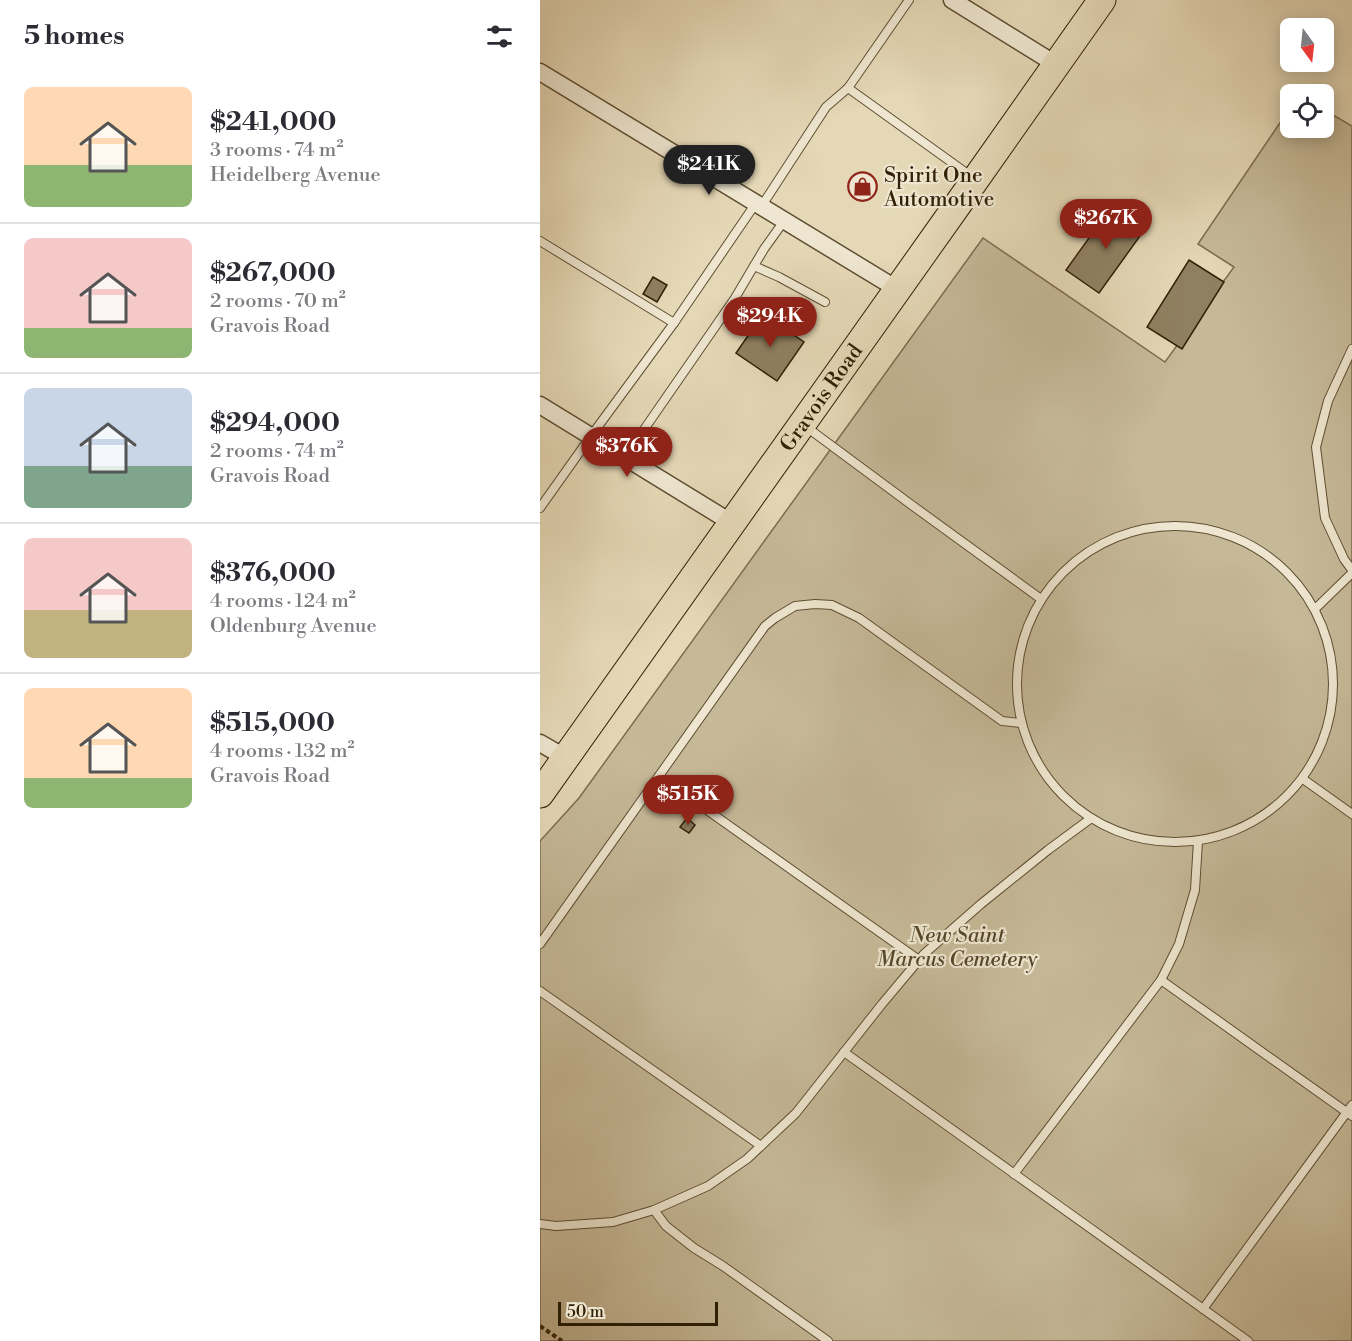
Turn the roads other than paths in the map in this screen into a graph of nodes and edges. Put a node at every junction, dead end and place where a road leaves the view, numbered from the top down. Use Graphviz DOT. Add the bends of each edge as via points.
graph roads {
  1 [pos="909,0"];
  2 [pos="952,0"];
  3 [pos="1102,0"];
  4 [pos="1057,65"];
  5 [pos="540,72"];
  6 [pos="848,88"];
  7 [pos="976,179"];
  8 [pos="758,205"];
  9 [pos="784,221"];
  10 [pos="540,241"];
  11 [pos="754,266"];
  12 [pos="897,289"];
  13 [pos="825,302"];
  14 [pos="674,323"];
  15 [pos="1352,349"];
  16 [pos="540,405"];
  17 [pos="802,424"];
  18 [pos="591,436"];
  19 [pos="625,457"];
  20 [pos="540,508"];
  21 [pos="732,523"];
  22 [pos="1352,572"];
  23 [pos="1041,599"];
  24 [pos="1315,609"];
  25 [pos="1021,723"];
  26 [pos="540,742"];
  27 [pos="566,758"];
  28 [pos="659,776"];
  29 [pos="1303,778"];
  30 [pos="540,794"];
  31 [pos="1352,814"];
  32 [pos="1090,819"];
  33 [pos="1198,841"];
  34 [pos="540,944"];
  35 [pos="920,960"];
  36 [pos="1161,980"];
  37 [pos="540,991"];
  38 [pos="844,1052"];
  39 [pos="1350,1111"];
  40 [pos="761,1146"];
  41 [pos="1014,1174"];
  42 [pos="654,1210"];
  43 [pos="540,1224"];
  44 [pos="1203,1309"];
  45 [pos="828,1341"];
  46 [pos="1248,1341"];
  1 -- 6 [label="lane"];
  2 -- 4 [label="street"];
  3 -- 4 [label="main road, Gravois Road"];
  4 -- 7 [label="main road, Gravois Road"];
  5 -- 8 [label="street"];
  6 -- 7 [label="lane"];
  6 -- 8 [label="lane" via="826,107"];
  7 -- 12 [label="main road, Gravois Road"];
  8 -- 9 [label="street"];
  8 -- 14 [label="lane"];
  9 -- 11 [label="lane"];
  9 -- 12 [label="street"];
  10 -- 14 [label="lane"];
  11 -- 13 [label="lane"];
  11 -- 19 [label="lane"];
  12 -- 17 [label="main road, Gravois Road"];
  14 -- 18 [label="lane"];
  15 -- 22 [label="lane" via="1328,401 1316,447 1325,518"];
  16 -- 18 [label="street"];
  17 -- 21 [label="main road, Gravois Road"];
  17 -- 23 [label="lane"];
  18 -- 19 [label="street"];
  18 -- 20 [label="lane"];
  19 -- 21 [label="street"];
  21 -- 27 [label="main road, Gravois Road"];
  22 -- 24 [label="lane"];
  23 -- 24 [label="lane" via="1072,564 1112,538 1158,527 1205,528 1249,544 1287,571"];
  23 -- 25 [label="lane" via="1023,638 1016,680"];
  24 -- 29 [label="lane" via="1331,651 1334,695 1324,739"];
  25 -- 28 [label="lane" via="1002,721 859,618 832,605 795,606 765,626"];
  25 -- 32 [label="lane" via="1047,777 1059,793"];
  26 -- 27 [label="street"];
  27 -- 30 [label="main road, Gravois Road"];
  28 -- 34 [label="lane"];
  28 -- 35 [label="lane"];
  29 -- 31 [label="lane"];
  29 -- 33 [label="lane" via="1274,808 1238,830"];
  32 -- 33 [label="lane" via="1124,834 1161,842"];
  32 -- 35 [label="lane" via="981,904"];
  33 -- 36 [label="lane" via="1195,890 1179,944"];
  35 -- 38 [label="lane"];
  36 -- 39 [label="lane"];
  36 -- 41 [label="lane"];
  37 -- 40 [label="lane"];
  38 -- 40 [label="lane" via="796,1113"];
  38 -- 41 [label="lane"];
  39 -- 44 [label="lane"];
  40 -- 42 [label="lane" via="708,1186"];
  41 -- 44 [label="lane"];
  42 -- 43 [label="lane" via="613,1222"];
  42 -- 45 [label="lane" via="666,1226 694,1248"];
  44 -- 46 [label="lane"];
}
